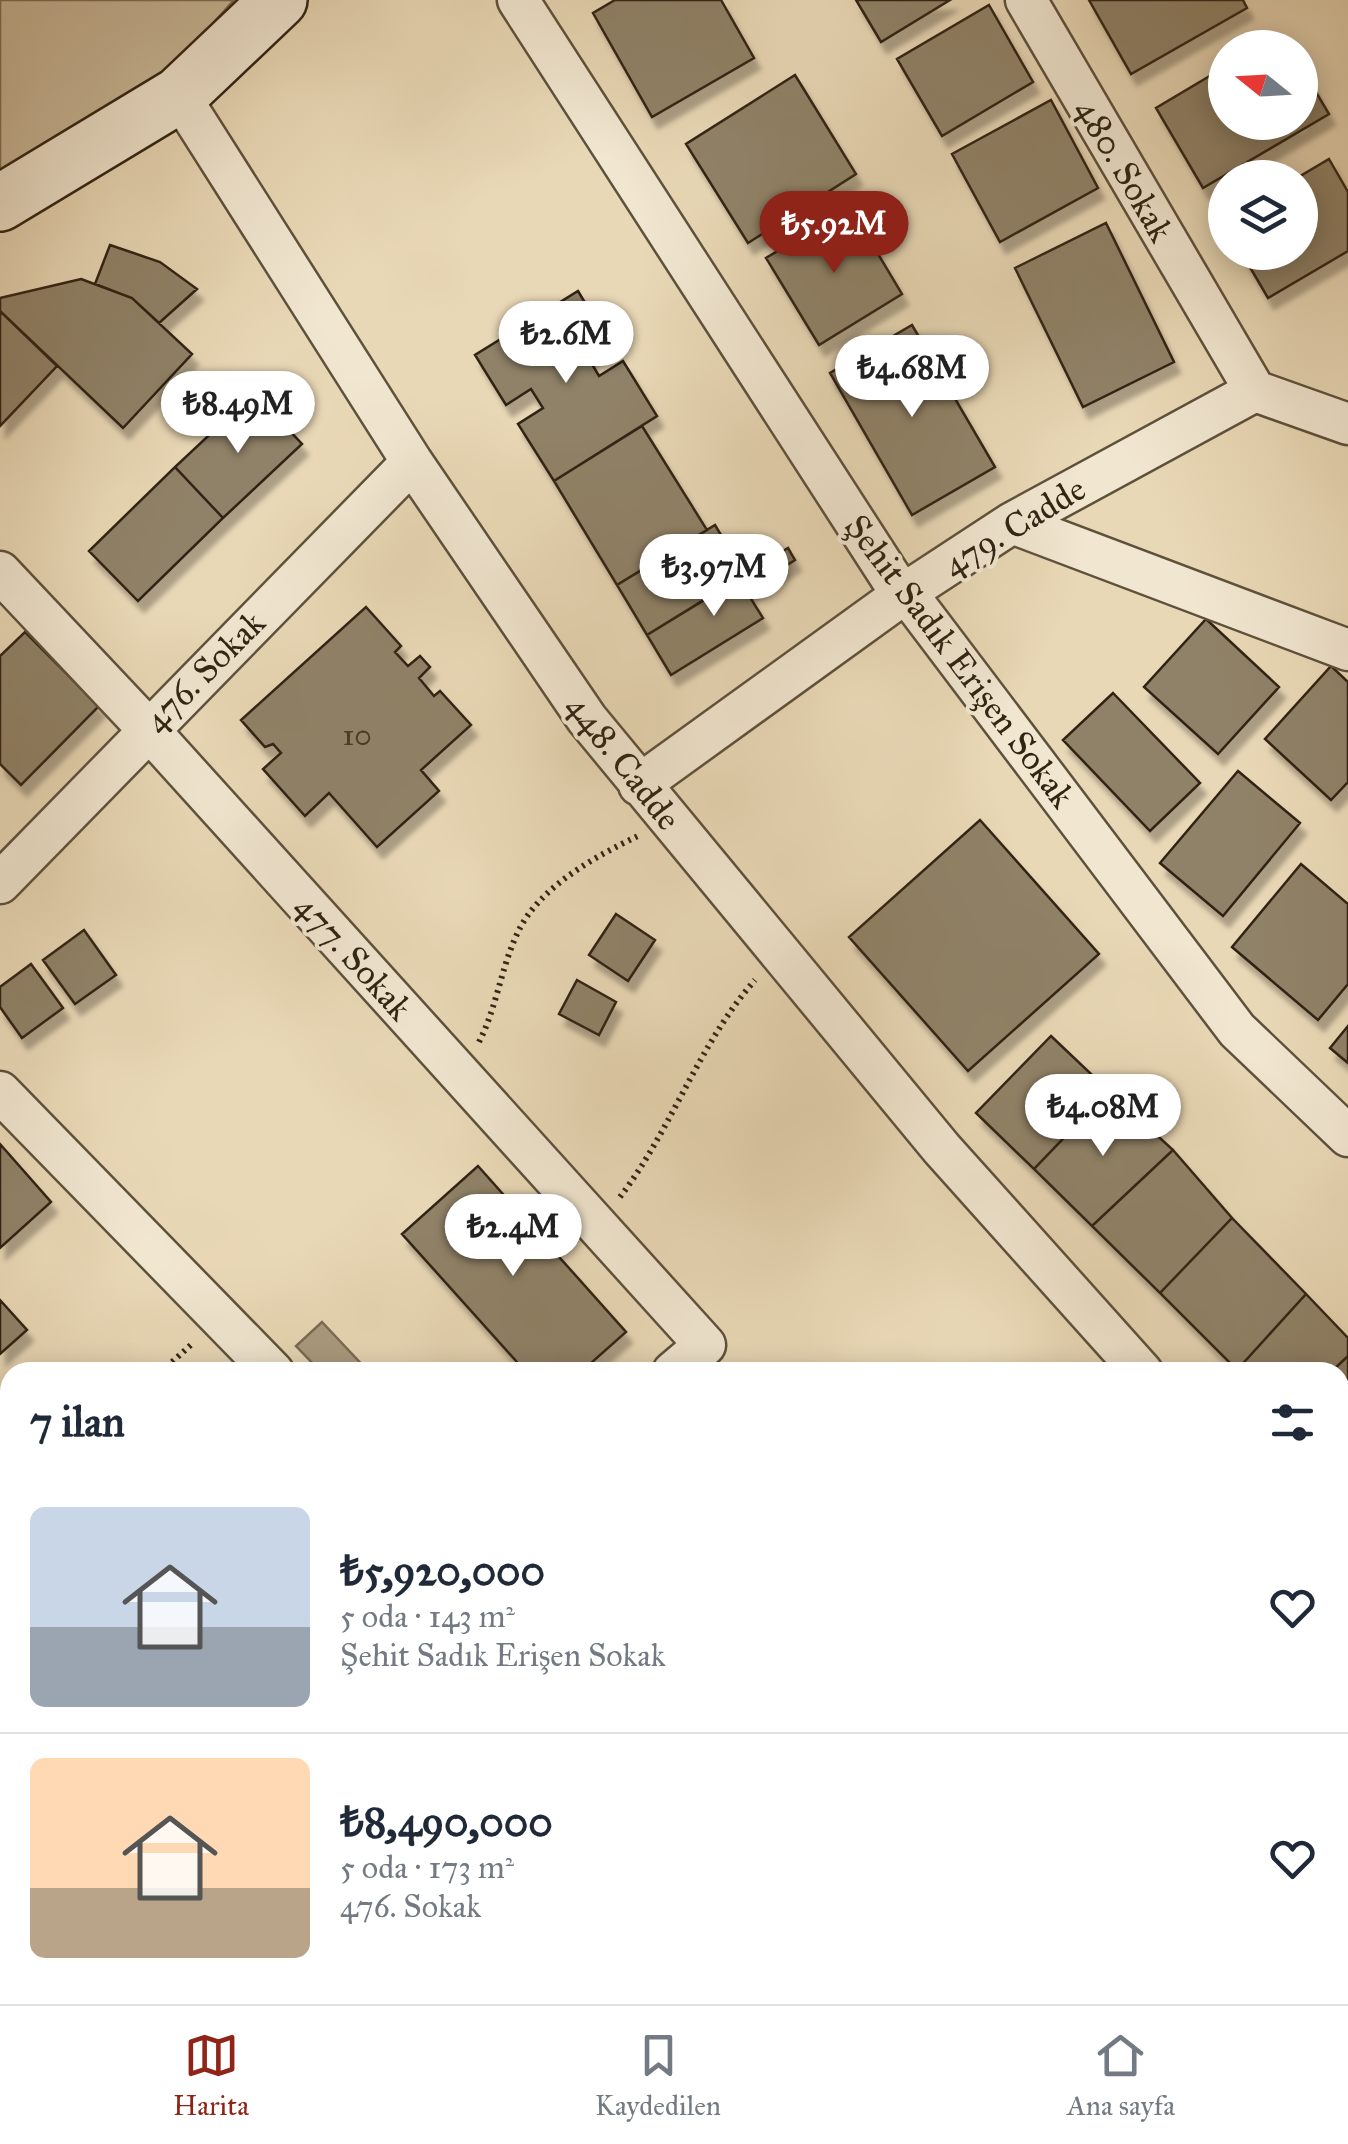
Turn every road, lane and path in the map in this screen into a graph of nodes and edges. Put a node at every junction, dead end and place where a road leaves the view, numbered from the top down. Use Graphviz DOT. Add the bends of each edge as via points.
graph roads {
  1 [pos="280,0"];
  2 [pos="518,0"];
  3 [pos="1026,0"];
  4 [pos="179,95"];
  5 [pos="0,203"];
  6 [pos="1255,391"];
  7 [pos="1348,424"];
  8 [pos="412,462"];
  9 [pos="1012,523"];
  10 [pos="0,572"];
  11 [pos="902,595"];
  12 [pos="1348,650"];
  13 [pos="147,728"];
  14 [pos="638,785"];
  15 [pos="669,821"];
  16 [pos="0,883"];
  17 [pos="778,953"];
  18 [pos="456,1070"];
  19 [pos="0,1092"];
  20 [pos="1348,1136"];
  21 [pos="598,1226"];
  22 [pos="263,1362"];
  23 [pos="685,1362"];
  24 [pos="1133,1362"];
  1 -- 4 [label="main road"];
  2 -- 11 [label="street, Şehit Sadık Erişen Sokak"];
  3 -- 6 [label="street, 480. Sokak"];
  4 -- 5 [label="main road"];
  4 -- 8 [label="street, 448. Cadde"];
  6 -- 7 [label="street"];
  6 -- 9 [label="street, 479. Cadde"];
  8 -- 13 [label="street, 476. Sokak"];
  8 -- 14 [label="street, 448. Cadde"];
  9 -- 11 [label="street, 479. Cadde"];
  9 -- 12 [label="street"];
  10 -- 13 [label="street, 477. Sokak"];
  11 -- 14 [label="street, 479. Cadde"];
  11 -- 20 [label="street, Şehit Sadık Erişen Sokak" via="911,598 1237,1030"];
  13 -- 16 [label="street, 476. Sokak"];
  13 -- 18 [label="street, 477. Sokak"];
  14 -- 15 [label="street, 448. Cadde"];
  15 -- 17 [label="street, 448. Cadde"];
  15 -- 18 [label="path" via="598,855 538,904 518,930 481,1040"];
  17 -- 21 [label="path" via="717,1029 634,1178"];
  17 -- 24 [label="street, 448. Cadde"];
  18 -- 21 [label="street, 477. Sokak"];
  19 -- 22 [label="street"];
  21 -- 23 [label="street, 477. Sokak" via="705,1345"];
}
